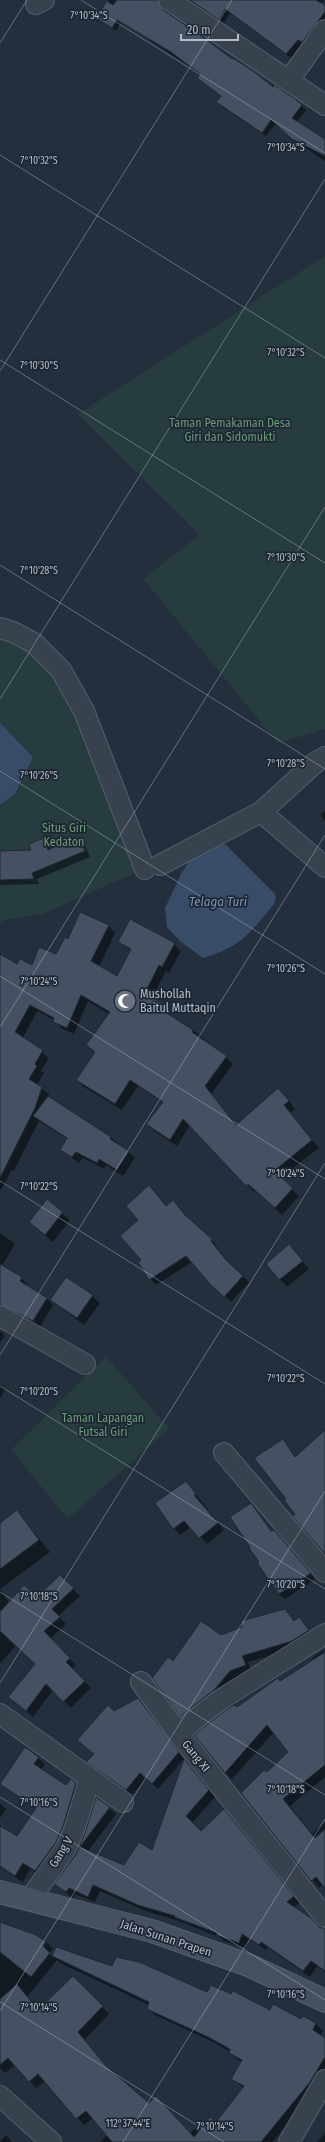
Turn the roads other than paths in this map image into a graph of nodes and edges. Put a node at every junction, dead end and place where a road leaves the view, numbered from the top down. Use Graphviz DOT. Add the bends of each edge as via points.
graph roads {
  1 [pos="169,0"];
  2 [pos="325,30"];
  3 [pos="289,80"];
  4 [pos="325,104"];
  5 [pos="0,628"];
  6 [pos="325,757"];
  7 [pos="261,812"];
  8 [pos="325,867"];
  9 [pos="0,1316"];
  10 [pos="85,1364"];
  11 [pos="224,1453"];
  12 [pos="325,1572"];
  13 [pos="325,1634"];
  14 [pos="141,1682"];
  15 [pos="0,1714"];
  16 [pos="178,1733"];
  17 [pos="90,1778"];
  18 [pos="123,1802"];
  19 [pos="0,1892"];
  20 [pos="30,1899"];
  21 [pos="325,1917"];
  22 [pos="325,2001"];
  23 [pos="325,2080"];
  24 [pos="4,2106"];
  25 [pos="51,2142"];
  26 [pos="289,2142"];
  1 -- 3 [label="street"];
  2 -- 3 [label="street"];
  3 -- 4 [label="street"];
  5 -- 7 [label="street" via="34,643 61,670 84,711 152,867"];
  6 -- 7 [label="street" via="316,762"];
  7 -- 8 [label="street"];
  9 -- 10 [label="street"];
  11 -- 12 [label="street"];
  13 -- 16 [label="street, Gang XI" via="220,1700"];
  14 -- 16 [label="street"];
  15 -- 17 [label="street"];
  16 -- 21 [label="street, Gang XI"];
  17 -- 18 [label="street"];
  17 -- 20 [label="street, Gang V" via="66,1848"];
  19 -- 20 [label="main road, Jalan Sunan Prapen"];
  20 -- 22 [label="main road, Jalan Sunan Prapen" via="152,1931 248,1965"];
  23 -- 26 [label="street"];
  24 -- 25 [label="street"];
}
